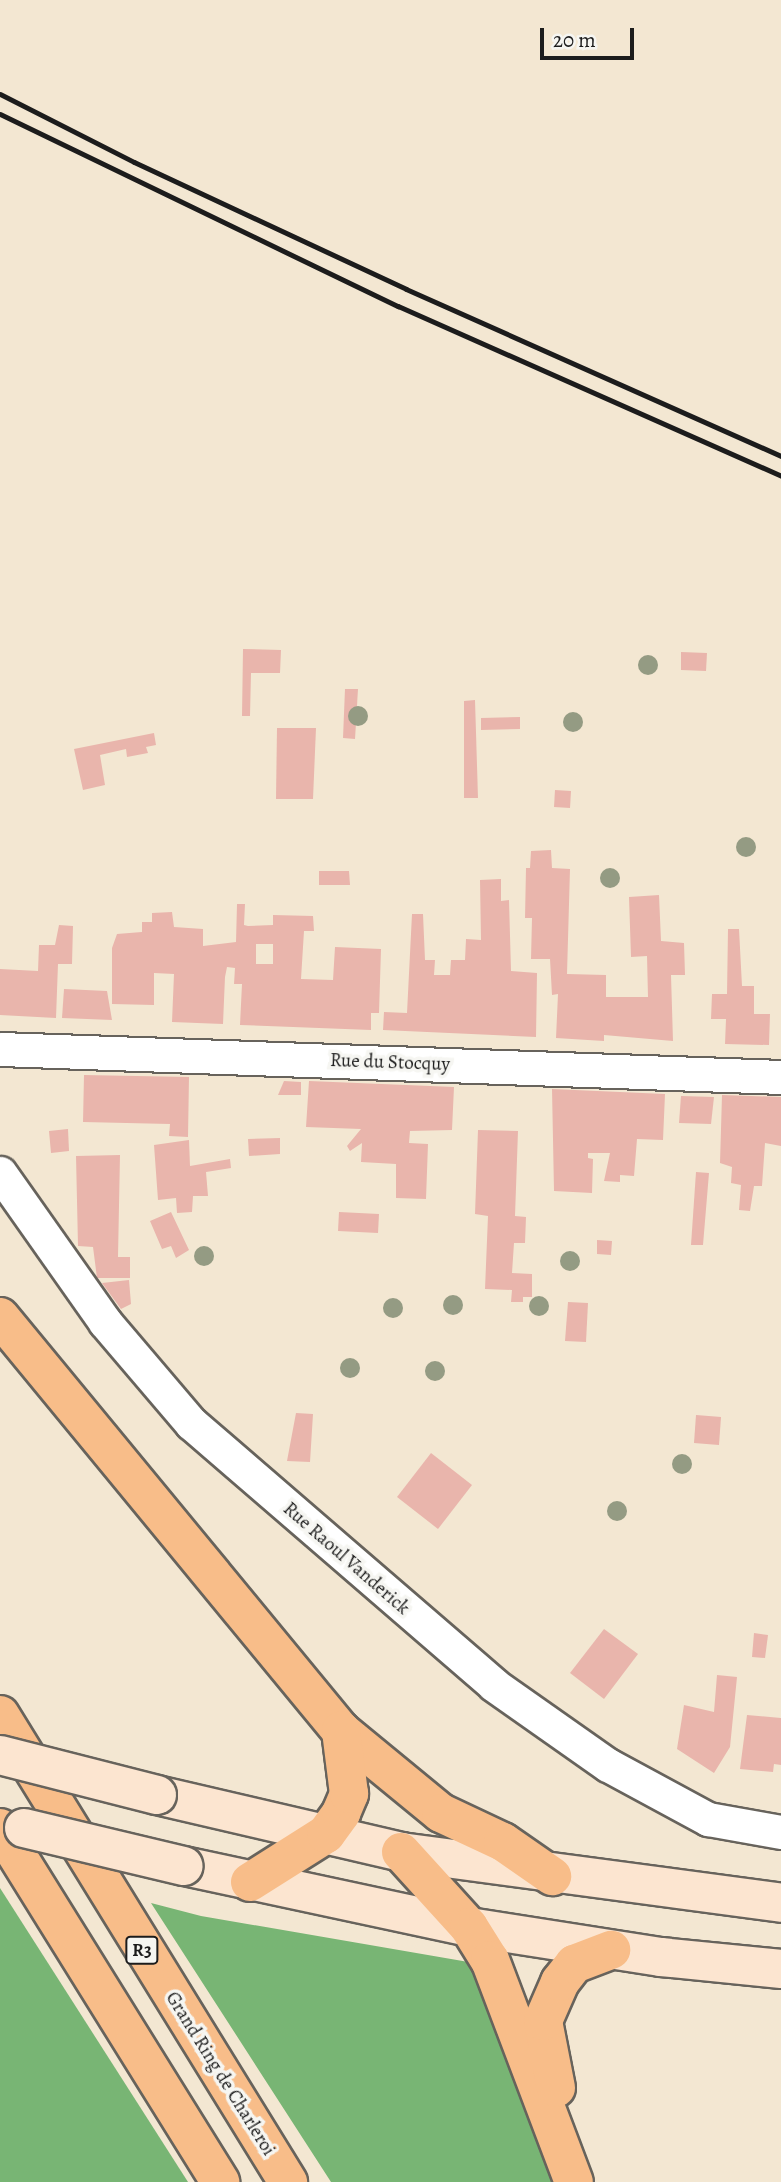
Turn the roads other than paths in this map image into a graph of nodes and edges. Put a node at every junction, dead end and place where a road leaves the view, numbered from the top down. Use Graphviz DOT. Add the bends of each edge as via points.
graph roads {
  1 [pos="0,1049"];
  2 [pos="781,1077"];
  3 [pos="0,1173"];
  4 [pos="0,1317"];
  5 [pos="0,1715"];
  6 [pos="341,1731"];
  7 [pos="0,1755"];
  8 [pos="0,1821"];
  9 [pos="0,1828"];
  10 [pos="781,1832"];
  11 [pos="326,1834"];
  12 [pos="401,1852"];
  13 [pos="552,1876"];
  14 [pos="250,1882"];
  15 [pos="781,1903"];
  16 [pos="469,1927"];
  17 [pos="611,1950"];
  18 [pos="781,1969"];
  19 [pos="573,2179"];
  20 [pos="220,2182"];
  21 [pos="288,2182"];
  1 -- 2 [label="street, Rue du Stocquy"];
  3 -- 10 [label="street, Rue Raoul Vanderick" via="105,1322 191,1423 494,1685 608,1765 708,1819"];
  4 -- 6 [label="highway"];
  5 -- 21 [label="highway, Grand Ring de Charleroi / R3"];
  6 -- 11 [label="highway" via="349,1794"];
  6 -- 13 [label="highway" via="441,1813 503,1842"];
  7 -- 11 [label="main road, bridge"];
  8 -- 14 [label="main road, bridge"];
  9 -- 20 [label="highway"];
  11 -- 12 [label="main road"];
  11 -- 14 [label="highway"];
  12 -- 13 [label="main road"];
  12 -- 16 [label="highway"];
  13 -- 15 [label="main road"];
  14 -- 16 [label="main road"];
  16 -- 17 [label="main road"];
  16 -- 19 [label="highway" via="489,1960"];
  17 -- 18 [label="main road"];
  17 -- 19 [label="highway" via="574,1964 560,1982 543,2021"];
}
